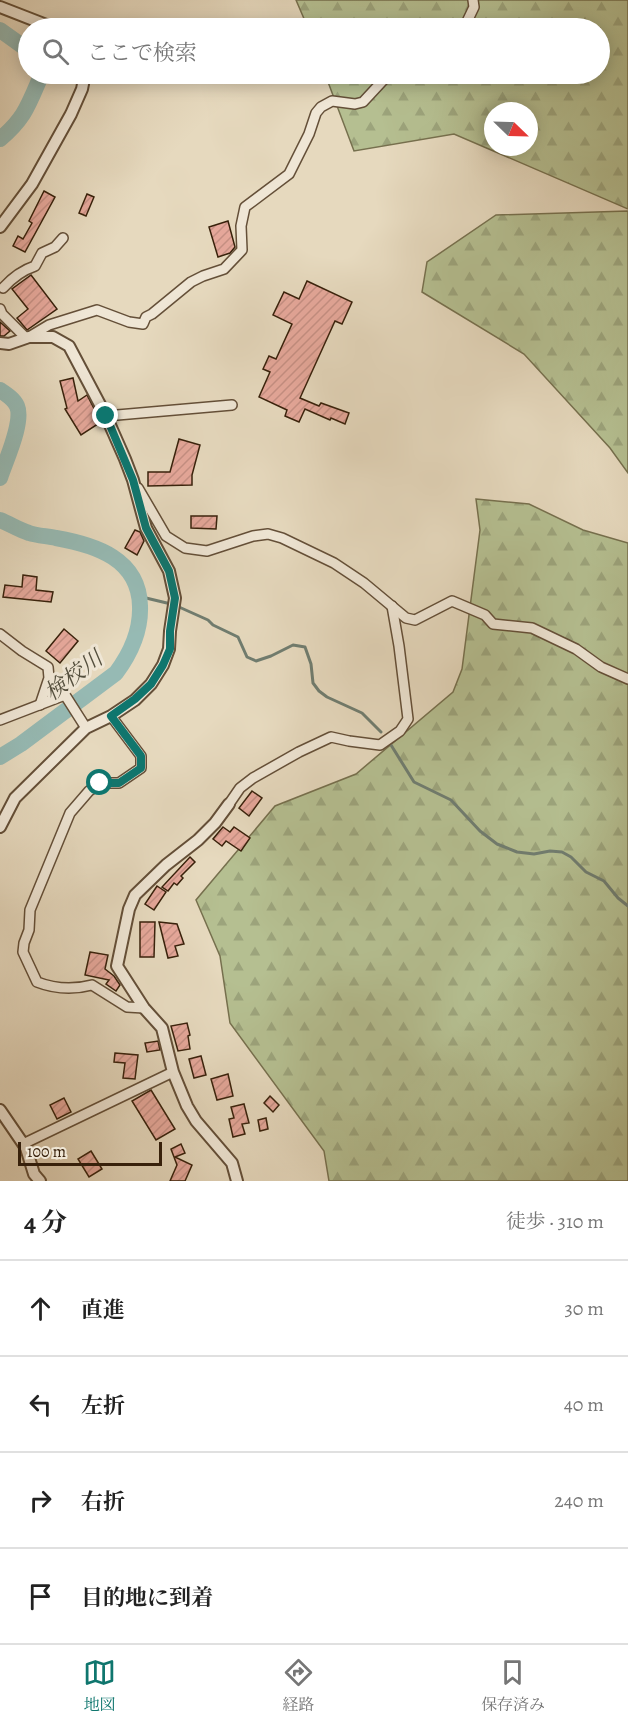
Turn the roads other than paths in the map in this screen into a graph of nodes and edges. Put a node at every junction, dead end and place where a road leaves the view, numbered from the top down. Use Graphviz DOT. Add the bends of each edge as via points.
graph roads {
  1 [pos="473,0"];
  2 [pos="0,7"];
  3 [pos="28,18"];
  4 [pos="469,18"];
  5 [pos="83,84"];
  6 [pos="380,84"];
  7 [pos="0,227"];
  8 [pos="63,238"];
  9 [pos="1,290"];
  10 [pos="0,309"];
  11 [pos="28,337"];
  12 [pos="0,343"];
  13 [pos="232,405"];
  14 [pos="106,416"];
  15 [pos="133,480"];
  16 [pos="392,606"];
  17 [pos="0,634"];
  18 [pos="628,679"];
  19 [pos="40,705"];
  20 [pos="111,716"];
  21 [pos="0,720"];
  22 [pos="86,728"];
  23 [pos="229,804"];
  24 [pos="0,827"];
  25 [pos="144,1008"];
  26 [pos="172,1072"];
  27 [pos="0,1110"];
  28 [pos="23,1144"];
  29 [pos="40,1181"];
  30 [pos="237,1181"];
  1 -- 4 [label="street"];
  2 -- 3 [label="street"];
  5 -- 7 [label="street" via="32,184"];
  6 -- 11 [label="street" via="363,102 332,101 321,107 289,174 245,207 242,250 224,269 191,282 146,317 143,324 97,310 50,325"];
  8 -- 9 [label="street" via="42,253 35,266"];
  10 -- 11 [label="street"];
  11 -- 12 [label="street"];
  11 -- 14 [label="street" via="53,337 69,346"];
  13 -- 14 [label="street"];
  14 -- 15 [label="street"];
  15 -- 16 [label="street" via="166,536 185,548 207,551 268,534 334,563"];
  15 -- 20 [label="street" via="146,528 169,571 175,606 170,649 163,665 151,684"];
  16 -- 18 [label="street" via="406,618 416,620 452,601 485,615 493,624 532,628 550,635"];
  16 -- 23 [label="street" via="408,719 400,731 381,745 331,737 253,778"];
  17 -- 19 [label="street" via="48,667 49,678"];
  19 -- 21 [label="street"];
  19 -- 22 [label="street" via="65,695"];
  20 -- 22 [label="street"];
  20 -- 25 [label="street" via="141,756 141,768 119,783 100,783 70,813 30,910 23,952 37,982 50,987 92,985 127,1007"];
  22 -- 24 [label="street" via="15,798"];
  23 -- 25 [label="street" via="198,840 135,896 129,909 117,966"];
  25 -- 26 [label="street" via="162,1028"];
  26 -- 28 [label="street"];
  26 -- 30 [label="street" via="196,1121 232,1163"];
  27 -- 28 [label="street"];
  28 -- 29 [label="street"];
}
